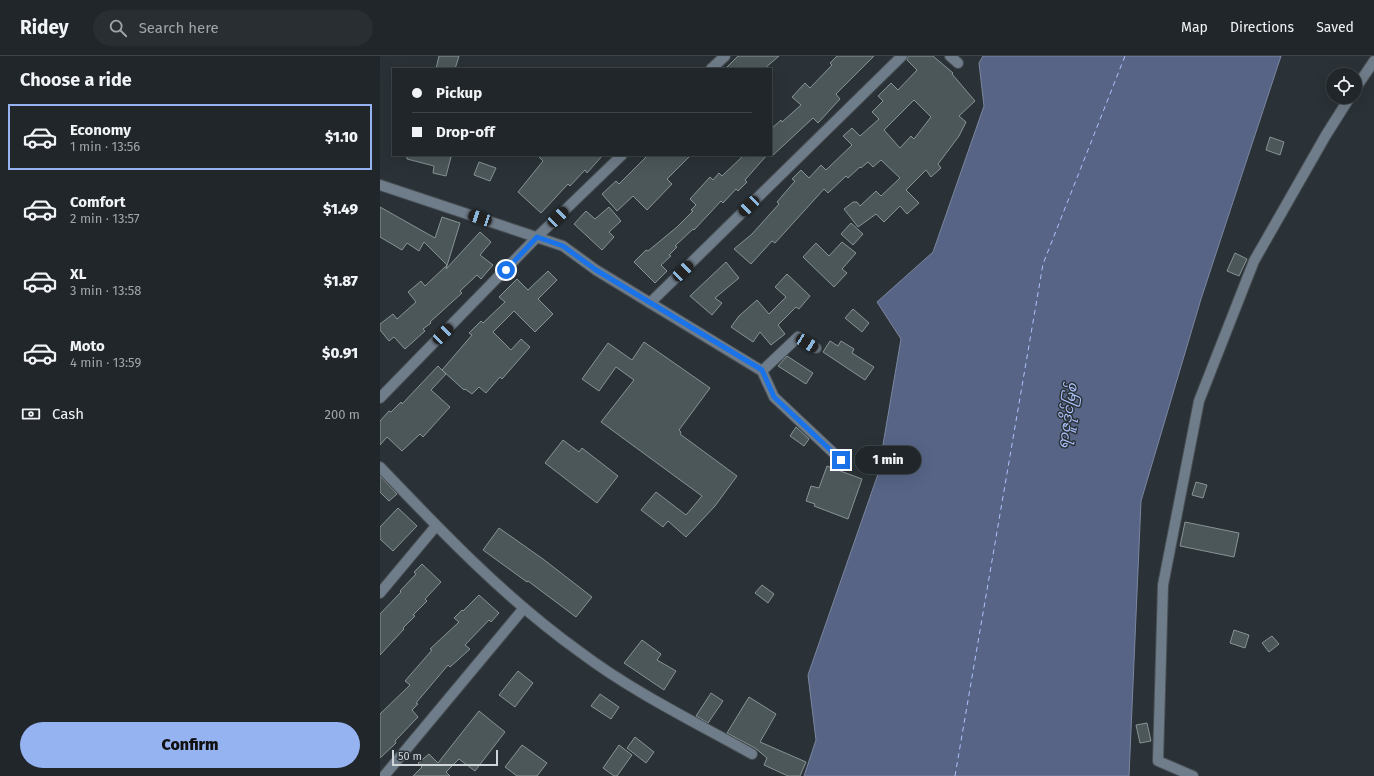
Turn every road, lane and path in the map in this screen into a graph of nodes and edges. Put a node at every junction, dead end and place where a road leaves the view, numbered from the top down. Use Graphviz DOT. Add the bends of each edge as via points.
graph roads {
  1 [pos="724,56"];
  2 [pos="902,56"];
  3 [pos="950,56"];
  4 [pos="1374,61"];
  5 [pos="958,64"];
  6 [pos="712,68"];
  7 [pos="1362,79"];
  8 [pos="1346,104"];
  9 [pos="621,156"];
  10 [pos="380,185"];
  11 [pos="537,237"];
  12 [pos="650,303"];
  13 [pos="816,348"];
  14 [pos="762,370"];
  15 [pos="380,398"];
  16 [pos="841,460"];
  17 [pos="380,468"];
  18 [pos="436,526"];
  19 [pos="380,593"];
  20 [pos="524,608"];
  21 [pos="752,754"];
  22 [pos="384,776"];
  23 [pos="1193,776"];
  1 -- 6 [label="street"];
  2 -- 12 [label="street"];
  3 -- 5 [label="street"];
  4 -- 7 [label="street"];
  8 -- 23 [label="street" via="1254,261 1199,401 1163,585 1158,761"];
  9 -- 11 [label="street"];
  10 -- 11 [label="street"];
  11 -- 12 [label="street" via="563,246"];
  11 -- 15 [label="street"];
  12 -- 14 [label="street"];
  13 -- 14 [label="street" via="798,337"];
  14 -- 16 [label="street" via="774,397"];
  17 -- 18 [label="street"];
  18 -- 19 [label="street"];
  18 -- 20 [label="street"];
  20 -- 21 [label="street" via="622,682"];
  20 -- 22 [label="street"];
}
